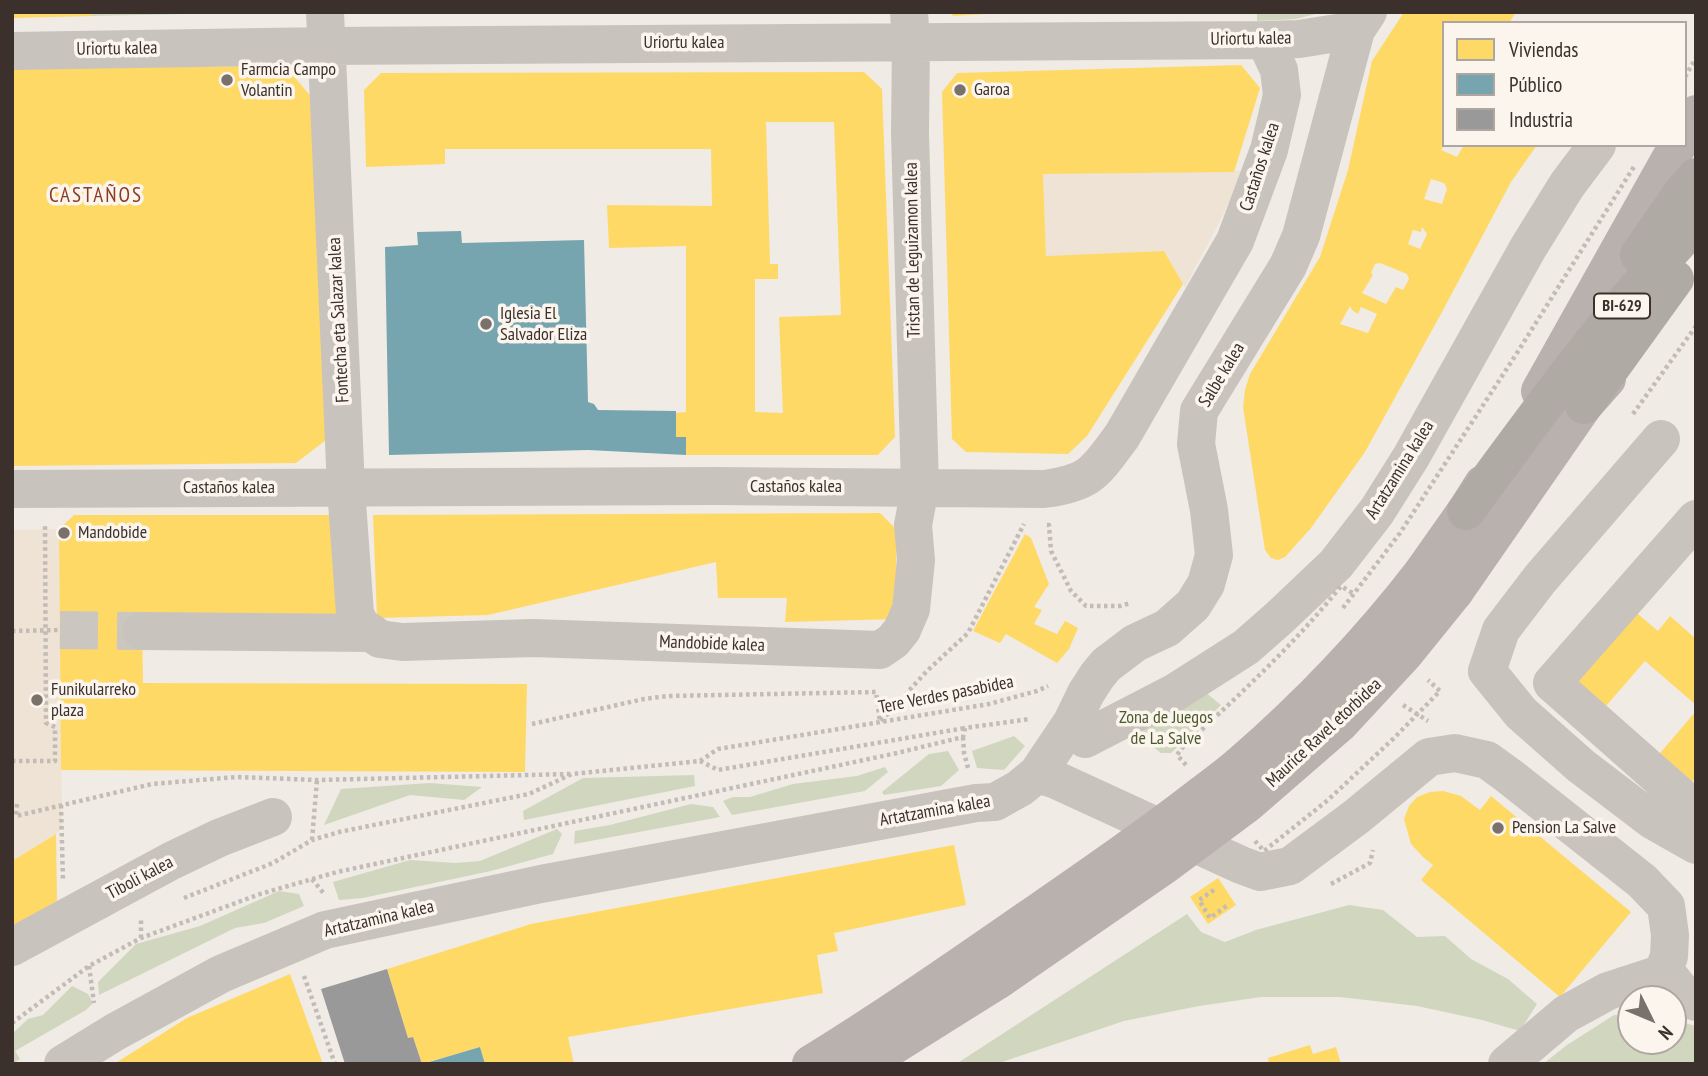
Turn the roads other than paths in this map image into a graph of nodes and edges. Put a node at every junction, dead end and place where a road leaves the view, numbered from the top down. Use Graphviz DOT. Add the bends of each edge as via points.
graph roads {
  1 [pos="1362,21"];
  2 [pos="910,27"];
  3 [pos="326,29"];
  4 [pos="1265,40"];
  5 [pos="12,51"];
  6 [pos="1696,114"];
  7 [pos="1687,130"];
  8 [pos="1596,147"];
  9 [pos="1677,147"];
  10 [pos="1689,201"];
  11 [pos="1696,251"];
  12 [pos="1689,288"];
  13 [pos="1568,399"];
  14 [pos="1661,439"];
  15 [pos="346,488"];
  16 [pos="920,488"];
  17 [pos="12,489"];
  18 [pos="1466,511"];
  19 [pos="1696,519"];
  20 [pos="366,630"];
  21 [pos="142,631"];
  22 [pos="1086,739"];
  23 [pos="1037,774"];
  24 [pos="1696,810"];
  25 [pos="273,817"];
  26 [pos="1696,845"];
  27 [pos="12,947"];
  28 [pos="1664,970"];
  29 [pos="1696,1002"];
  30 [pos="62,1064"];
  31 [pos="811,1064"];
  32 [pos="864,1064"];
  33 [pos="1507,1064"];
  1 -- 4 [label="street, Uriortu kalea" via="1299,39"];
  1 -- 23 [label="street, Salbe kalea" via="1301,236 1288,266 1199,411 1196,444 1214,555 1206,584 1193,605 1167,628 1135,643 1106,665"];
  2 -- 3 [label="street, Uriortu kalea"];
  2 -- 4 [label="street, Uriortu kalea"];
  2 -- 16 [label="street, Tristan de Leguizamon kalea"];
  3 -- 5 [label="street, Uriortu kalea"];
  3 -- 15 [label="street, Fontecha eta Salazar kalea"];
  4 -- 16 [label="street, Castaños kalea" via="1279,70 1282,95 1269,150 1235,241 1122,436 1101,464 1085,479 1068,486"];
  6 -- 7 [label="main road"];
  8 -- 22 [label="street, Artatzamina kalea" via="1528,248 1405,468 1336,564 1246,647 1174,693"];
  9 -- 18 [label="main road, Maurice Ravel etorbidea" via="1546,381"];
  10 -- 13 [label="highway" via="1622,279"];
  11 -- 13 [label="highway, Maurice Ravel etorbidea / BI-629"];
  12 -- 13 [label="main road"];
  13 -- 18 [label="highway, Maurice Ravel etorbidea / BI-629"];
  13 -- 32 [label="main road, Maurice Ravel etorbidea, bridge" via="1455,591 1339,724 1248,803 1166,864 995,982"];
  14 -- 26 [label="street" via="1501,630 1487,671 1521,713 1581,766 1652,820"];
  15 -- 16 [label="street, Castaños kalea"];
  15 -- 17 [label="street, Castaños kalea"];
  15 -- 20 [label="street, Fontecha eta Salazar kalea" via="355,614"];
  16 -- 20 [label="street, Mandobide kalea" via="913,525 916,560 911,609 902,630 880,650 533,638 402,642 380,639"];
  18 -- 31 [label="main road, Maurice Ravel etorbidea, bridge" via="1387,619 1289,722 1239,766 971,959"];
  19 -- 24 [label="street" via="1552,683"];
  20 -- 21 [label="street, Mandobide kalea"];
  23 -- 28 [label="street" via="1259,872 1290,866 1429,758 1455,753 1487,760 1642,881 1665,906 1670,935"];
  23 -- 30 [label="street, Artatzamina kalea" via="995,802 541,884 325,930 220,974"];
  25 -- 27 [label="street, Tiboli kalea" via="171,861"];
  28 -- 29 [label="street" via="1686,997"];
  28 -- 33 [label="street" via="1608,991 1566,1014"];
}
